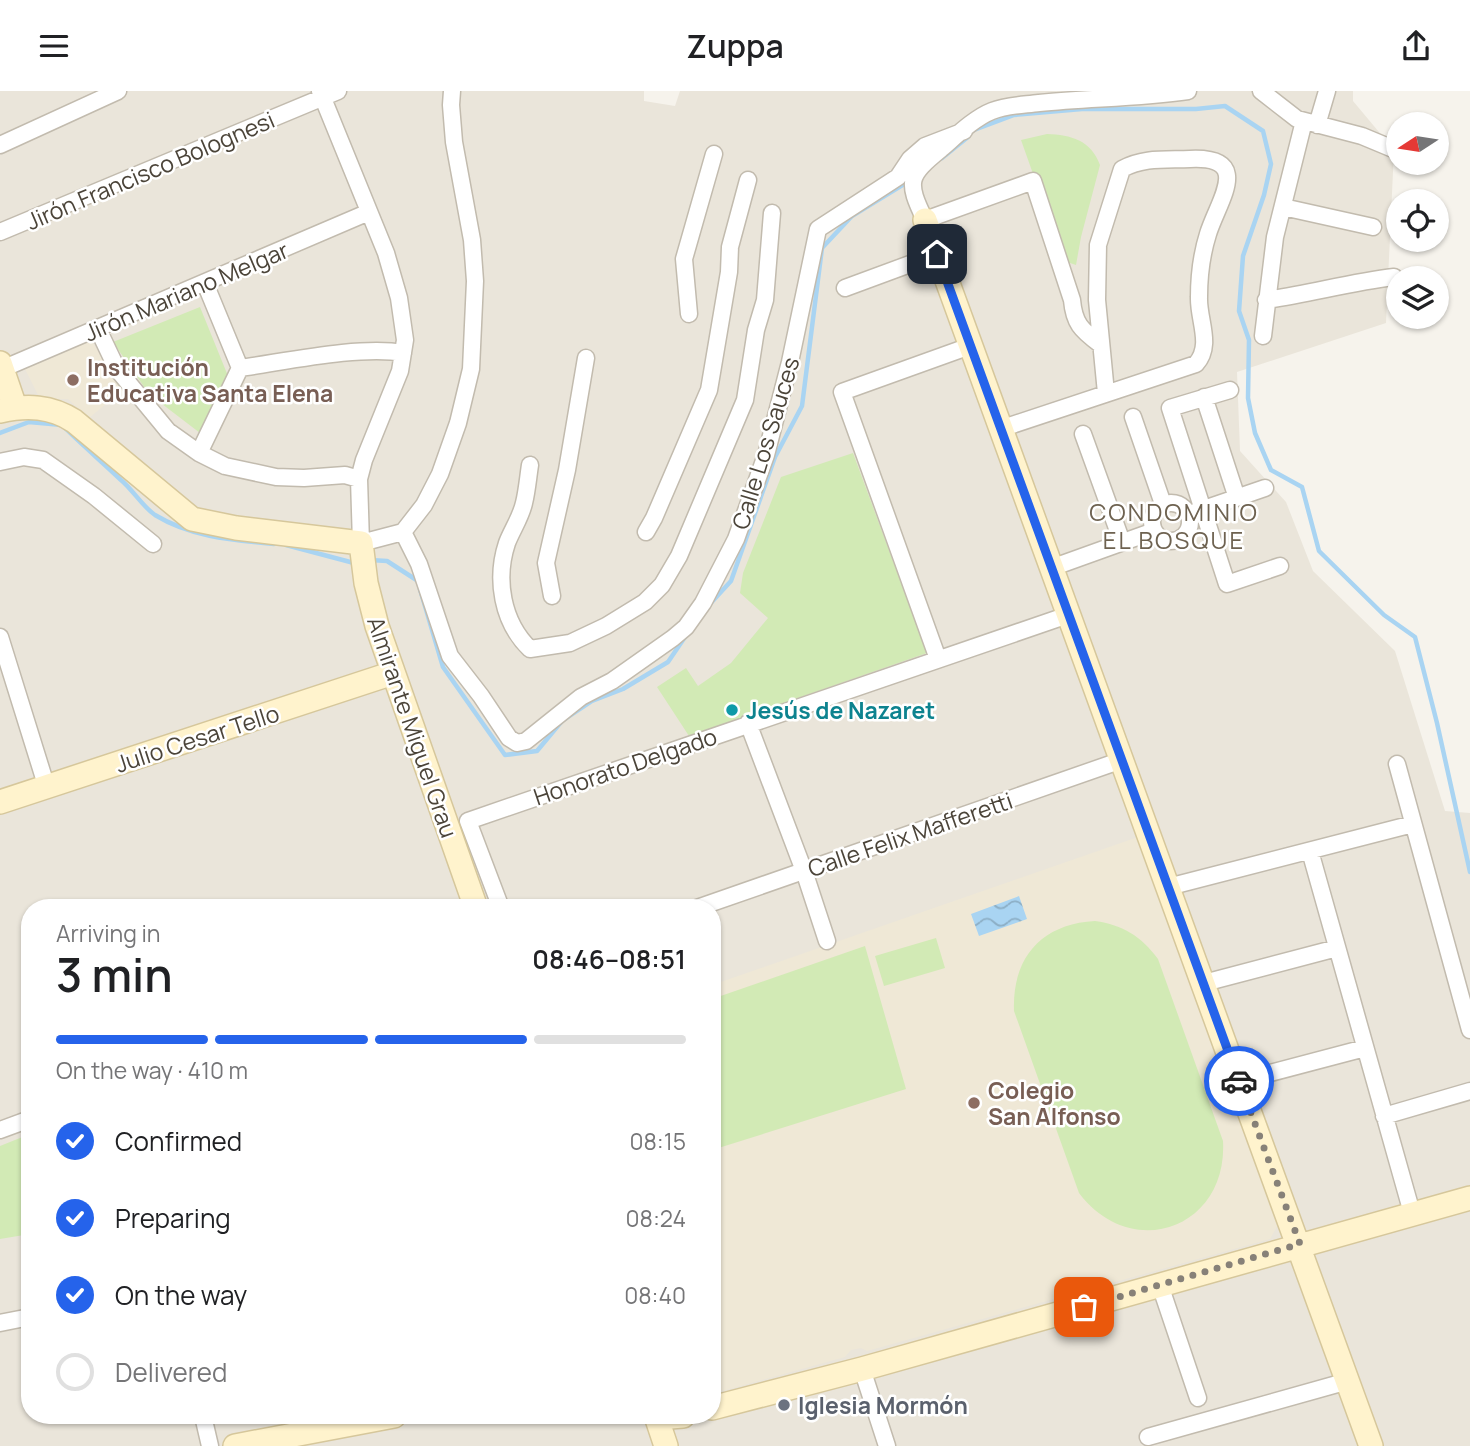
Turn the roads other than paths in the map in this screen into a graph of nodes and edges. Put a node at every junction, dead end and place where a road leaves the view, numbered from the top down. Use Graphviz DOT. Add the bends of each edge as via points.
graph roads {
  1 [pos="118,91"];
  2 [pos="452,91"];
  3 [pos="1188,91"];
  4 [pos="1261,91"];
  5 [pos="1327,91"];
  6 [pos="327,93"];
  7 [pos="1311,123"];
  8 [pos="964,131"];
  9 [pos="0,145"];
  10 [pos="1386,146"];
  11 [pos="714,154"];
  12 [pos="748,180"];
  13 [pos="1283,207"];
  14 [pos="369,212"];
  15 [pos="772,213"];
  16 [pos="925,220"];
  17 [pos="1373,227"];
  18 [pos="0,232"];
  19 [pos="937,254"];
  20 [pos="1386,278"];
  21 [pos="205,283"];
  22 [pos="845,288"];
  23 [pos="1266,300"];
  24 [pos="689,314"];
  25 [pos="98,329"];
  26 [pos="1263,336"];
  27 [pos="1100,344"];
  28 [pos="970,346"];
  29 [pos="403,353"];
  30 [pos="586,358"];
  31 [pos="1,366"];
  32 [pos="240,368"];
  33 [pos="1230,390"];
  34 [pos="1105,393"];
  35 [pos="1204,397"];
  36 [pos="7,409"];
  37 [pos="1133,417"];
  38 [pos="1000,429"];
  39 [pos="1083,434"];
  40 [pos="199,453"];
  41 [pos="0,462"];
  42 [pos="530,465"];
  43 [pos="359,479"];
  44 [pos="1265,488"];
  45 [pos="1237,498"];
  46 [pos="1163,504"];
  47 [pos="1196,511"];
  48 [pos="1154,531"];
  49 [pos="403,532"];
  50 [pos="646,532"];
  51 [pos="1122,542"];
  52 [pos="361,543"];
  53 [pos="153,544"];
  54 [pos="1280,566"];
  55 [pos="1051,568"];
  56 [pos="552,596"];
  57 [pos="1069,615"];
  58 [pos="0,637"];
  59 [pos="938,660"];
  60 [pos="393,673"];
  61 [pos="748,723"];
  62 [pos="1122,760"];
  63 [pos="1397,764"];
  64 [pos="47,787"];
  65 [pos="0,802"];
  66 [pos="1413,824"];
  67 [pos="1310,851"];
  68 [pos="804,871"];
  69 [pos="1168,887"];
  70 [pos="473,899"];
  71 [pos="498,899"];
  72 [pos="721,900"];
  73 [pos="827,941"];
  74 [pos="1337,947"];
  75 [pos="1204,983"];
  76 [pos="1464,989"];
  77 [pos="1470,1030"];
  78 [pos="1365,1048"];
  79 [pos="1240,1081"];
  80 [pos="1470,1091"];
  81 [pos="1384,1116"];
  82 [pos="21,1122"];
  83 [pos="0,1130"];
  84 [pos="1470,1198"];
  85 [pos="1412,1213"];
  86 [pos="1300,1244"];
  87 [pos="1160,1285"];
  88 [pos="21,1318"];
  89 [pos="0,1322"];
  90 [pos="862,1369"];
  91 [pos="1348,1381"];
  92 [pos="1198,1398"];
  93 [pos="721,1406"];
  94 [pos="205,1424"];
  95 [pos="355,1424"];
  96 [pos="658,1424"];
  97 [pos="1148,1437"];
  98 [pos="263,1443"];
  99 [pos="210,1446"];
  100 [pos="235,1446"];
  101 [pos="666,1446"];
  102 [pos="887,1446"];
  103 [pos="1371,1446"];
  1 -- 9 [label="street"];
  2 -- 49 [label="street" via="454,142 475,281 471,369 440,474"];
  3 -- 8 [label="street" via="1004,107"];
  4 -- 7 [label="street" via="1297,119"];
  5 -- 7 [label="street"];
  6 -- 14 [label="street"];
  6 -- 18 [label="street, Jirón Francisco Bolognesi"];
  7 -- 10 [label="street"];
  7 -- 13 [label="street"];
  8 -- 16 [label="street" via="919,167 911,183"];
  8 -- 49 [label="street, Calle Los Sauces" via="925,146 898,177 818,229 778,410 736,539 686,627 612,681 581,697 526,741 517,743 509,738 450,656 419,564"];
  11 -- 24 [label="street" via="684,259"];
  12 -- 50 [label="street" via="730,247 709,390"];
  13 -- 17 [label="street"];
  13 -- 23 [label="street"];
  14 -- 21 [label="street, Jirón Mariano Melgar"];
  14 -- 29 [label="street" via="399,298"];
  15 -- 42 [label="street" via="765,300 745,400 679,556 662,585 645,602 570,643 530,649 505,613 501,571 524,505"];
  16 -- 19 [label="street"];
  16 -- 27 [label="street" via="1033,181 1074,317"];
  19 -- 22 [label="street"];
  19 -- 28 [label="street"];
  20 -- 23 [label="street"];
  21 -- 25 [label="street, Jirón Mariano Melgar"];
  21 -- 32 [label="street"];
  23 -- 26 [label="street"];
  25 -- 31 [label="street, Jirón Mariano Melgar"];
  25 -- 40 [label="street" via="117,369 168,431"];
  27 -- 34 [label="street"];
  27 -- 34 [label="street" via="1098,245 1122,169 1138,161 1210,158 1221,163 1227,188 1208,234 1201,270 1203,356 1196,364"];
  28 -- 38 [label="street"];
  28 -- 59 [label="street" via="842,392"];
  29 -- 32 [label="street" via="347,354"];
  29 -- 43 [label="street"];
  30 -- 56 [label="street" via="546,563"];
  31 -- 36 [label="street"];
  32 -- 40 [label="street"];
  33 -- 35 [label="street"];
  34 -- 38 [label="street"];
  35 -- 45 [label="street"];
  35 -- 47 [label="street" via="1170,408"];
  36 -- 52 [label="street" via="58,411 192,519"];
  37 -- 46 [label="street"];
  38 -- 55 [label="street"];
  39 -- 51 [label="street"];
  40 -- 43 [label="street" via="225,465 276,477 345,475"];
  41 -- 53 [label="street" via="24,457 43,460"];
  43 -- 52 [label="street"];
  44 -- 45 [label="street"];
  45 -- 47 [label="street"];
  46 -- 47 [label="street" via="1175,502"];
  46 -- 48 [label="street" via="1154,512"];
  47 -- 48 [label="street" via="1183,538 1164,540"];
  47 -- 54 [label="street" via="1227,584"];
  48 -- 51 [label="street"];
  49 -- 52 [label="street"];
  51 -- 55 [label="street"];
  52 -- 60 [label="street, Almirante Miguel Grau" via="366,583"];
  55 -- 57 [label="street"];
  57 -- 59 [label="street, Honorato Delgado"];
  57 -- 62 [label="street"];
  58 -- 64 [label="street"];
  59 -- 61 [label="street, Honorato Delgado"];
  60 -- 64 [label="street, Julio Cesar Tello"];
  60 -- 70 [label="street, Almirante Miguel Grau"];
  61 -- 68 [label="street"];
  61 -- 71 [label="street, Honorato Delgado" via="468,821"];
  62 -- 68 [label="street, Calle Felix Mafferetti"];
  62 -- 69 [label="street"];
  63 -- 66 [label="street"];
  64 -- 65 [label="street, Julio Cesar Tello"];
  66 -- 67 [label="street"];
  66 -- 76 [label="street"];
  67 -- 69 [label="street"];
  67 -- 74 [label="street"];
  68 -- 72 [label="street, Calle Felix Mafferetti"];
  68 -- 73 [label="street"];
  69 -- 75 [label="street"];
  74 -- 75 [label="street"];
  74 -- 78 [label="street"];
  75 -- 79 [label="street"];
  76 -- 77 [label="street"];
  78 -- 79 [label="street"];
  78 -- 81 [label="street"];
  79 -- 86 [label="street"];
  80 -- 81 [label="street"];
  81 -- 85 [label="street"];
  82 -- 83 [label="street"];
  84 -- 85 [label="street"];
  85 -- 86 [label="street"];
  86 -- 87 [label="street"];
  86 -- 91 [label="street"];
  87 -- 90 [label="street"];
  87 -- 92 [label="street"];
  88 -- 89 [label="street"];
  90 -- 93 [label="street"];
  90 -- 102 [label="street"];
  91 -- 97 [label="street"];
  91 -- 103 [label="street"];
  94 -- 99 [label="street"];
  95 -- 98 [label="street"];
  96 -- 101 [label="street"];
  98 -- 100 [label="street"];
}
